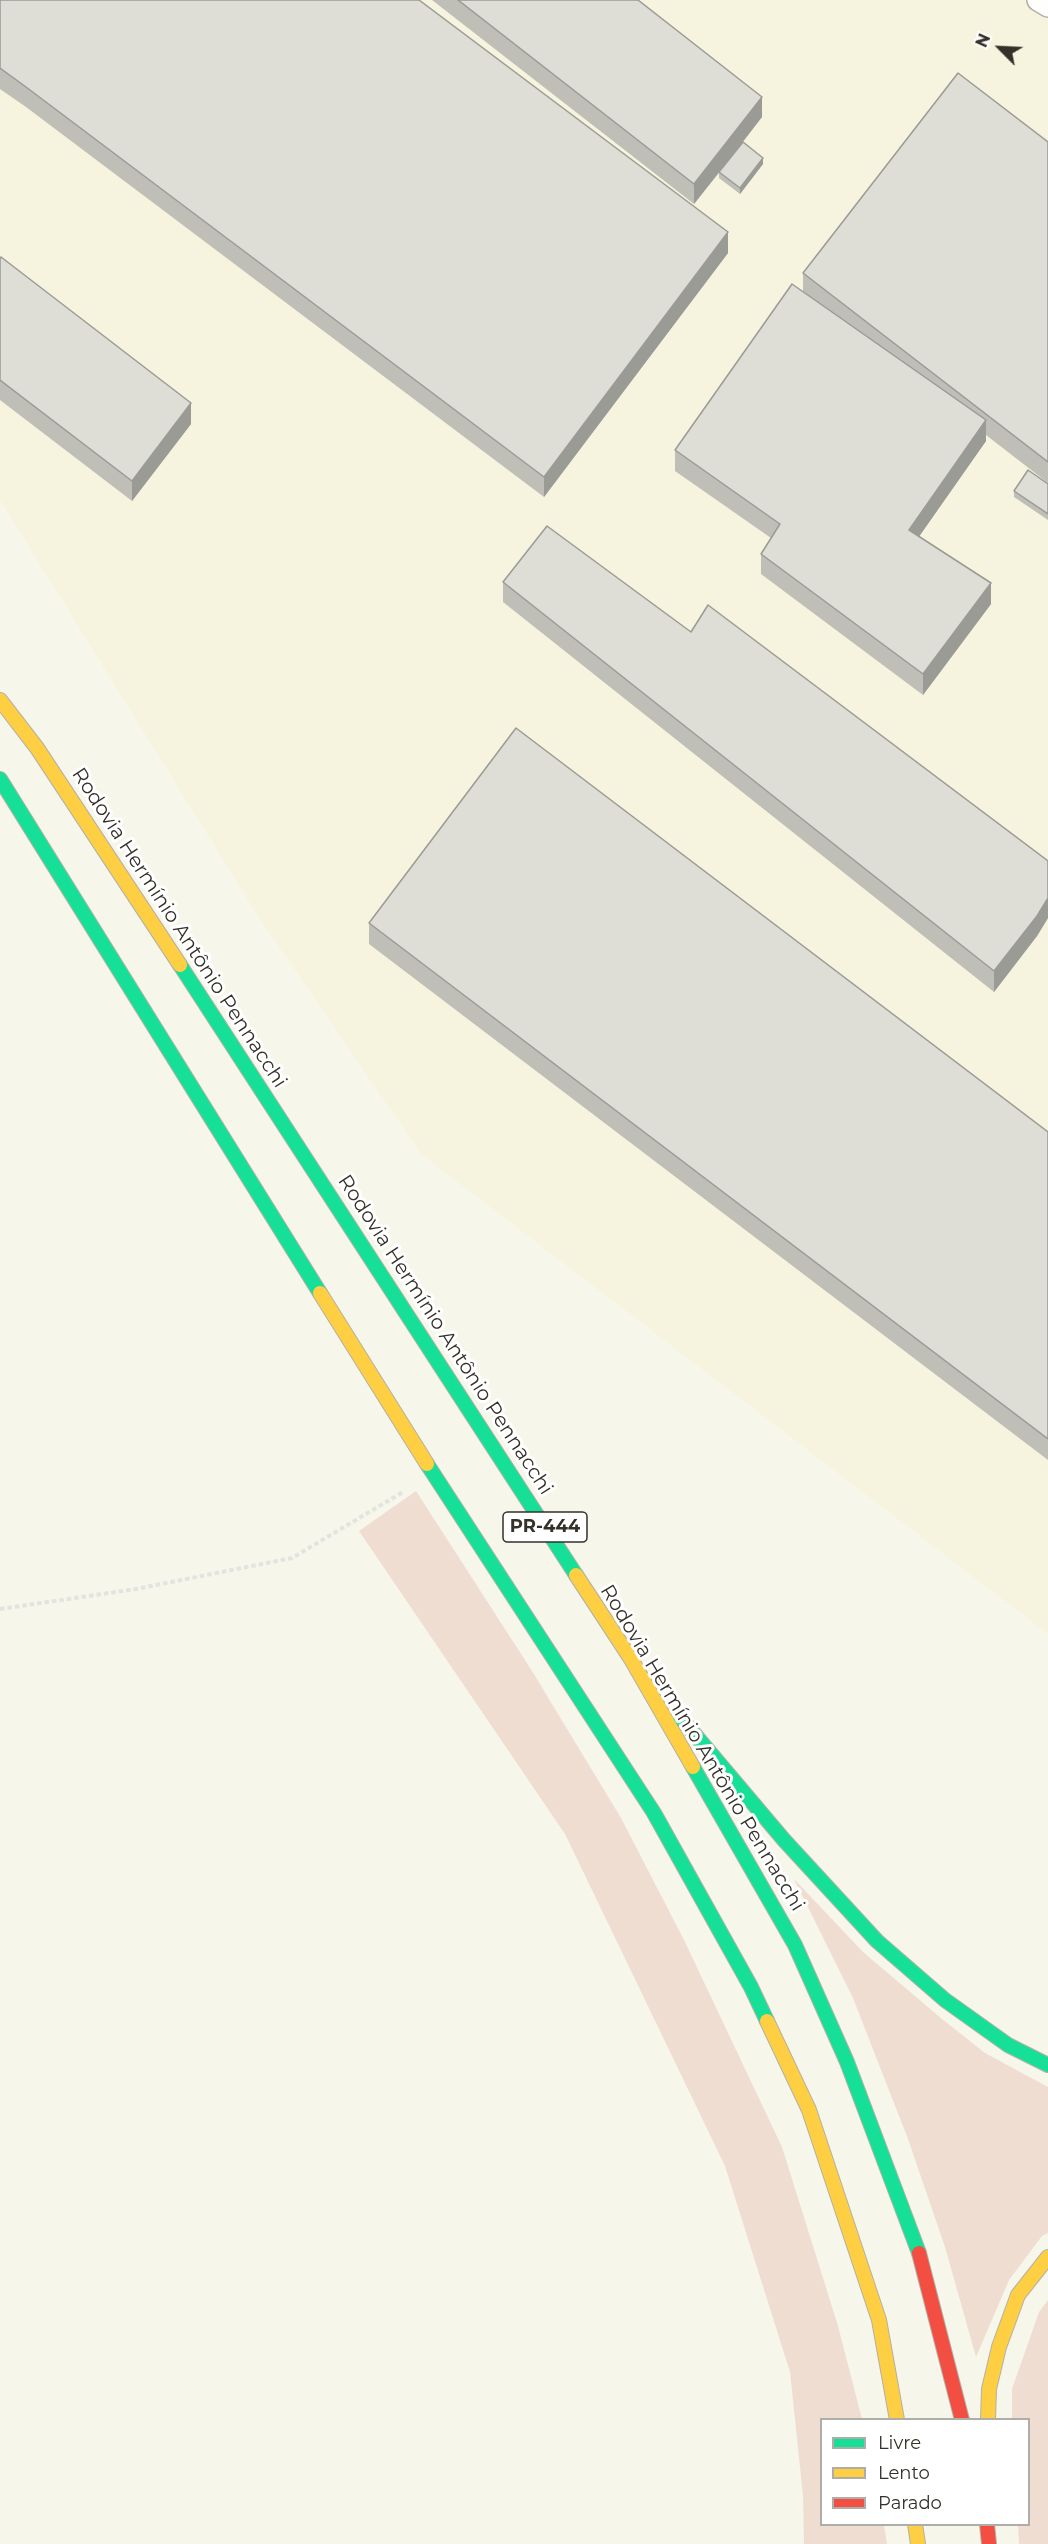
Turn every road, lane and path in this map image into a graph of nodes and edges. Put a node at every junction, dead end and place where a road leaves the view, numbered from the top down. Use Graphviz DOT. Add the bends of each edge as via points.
graph roads {
  1 [pos="1038,0"];
  2 [pos="1048,6"];
  3 [pos="0,700"];
  4 [pos="0,779"];
  5 [pos="433,1474"];
  6 [pos="0,1609"];
  7 [pos="631,1659"];
  8 [pos="1048,2065"];
  9 [pos="1048,2257"];
  10 [pos="897,2418"];
  11 [pos="962,2418"];
  12 [pos="988,2418"];
  13 [pos="915,2526"];
  14 [pos="987,2526"];
  15 [pos="918,2544"];
  16 [pos="989,2544"];
  1 -- 2 [label="lane"];
  3 -- 7 [label="highway, Rodovia Hermínio Antônio Pennacchi / PR-444" via="37,748 271,1102"];
  4 -- 5 [label="highway, PR-444"];
  5 -- 6 [label="path" via="292,1558 136,1589"];
  5 -- 10 [label="highway, PR-444" via="654,1813 751,1987 809,2109 879,2320"];
  7 -- 8 [label="highway" via="784,1840 877,1941 945,2000 1008,2045"];
  7 -- 11 [label="highway, Rodovia Hermínio Antônio Pennacchi / PR-444" via="795,1946 847,2062 923,2264"];
  9 -- 12 [label="highway" via="1018,2295 989,2389"];
  13 -- 15 [label="highway"];
  14 -- 16 [label="highway"];
}
